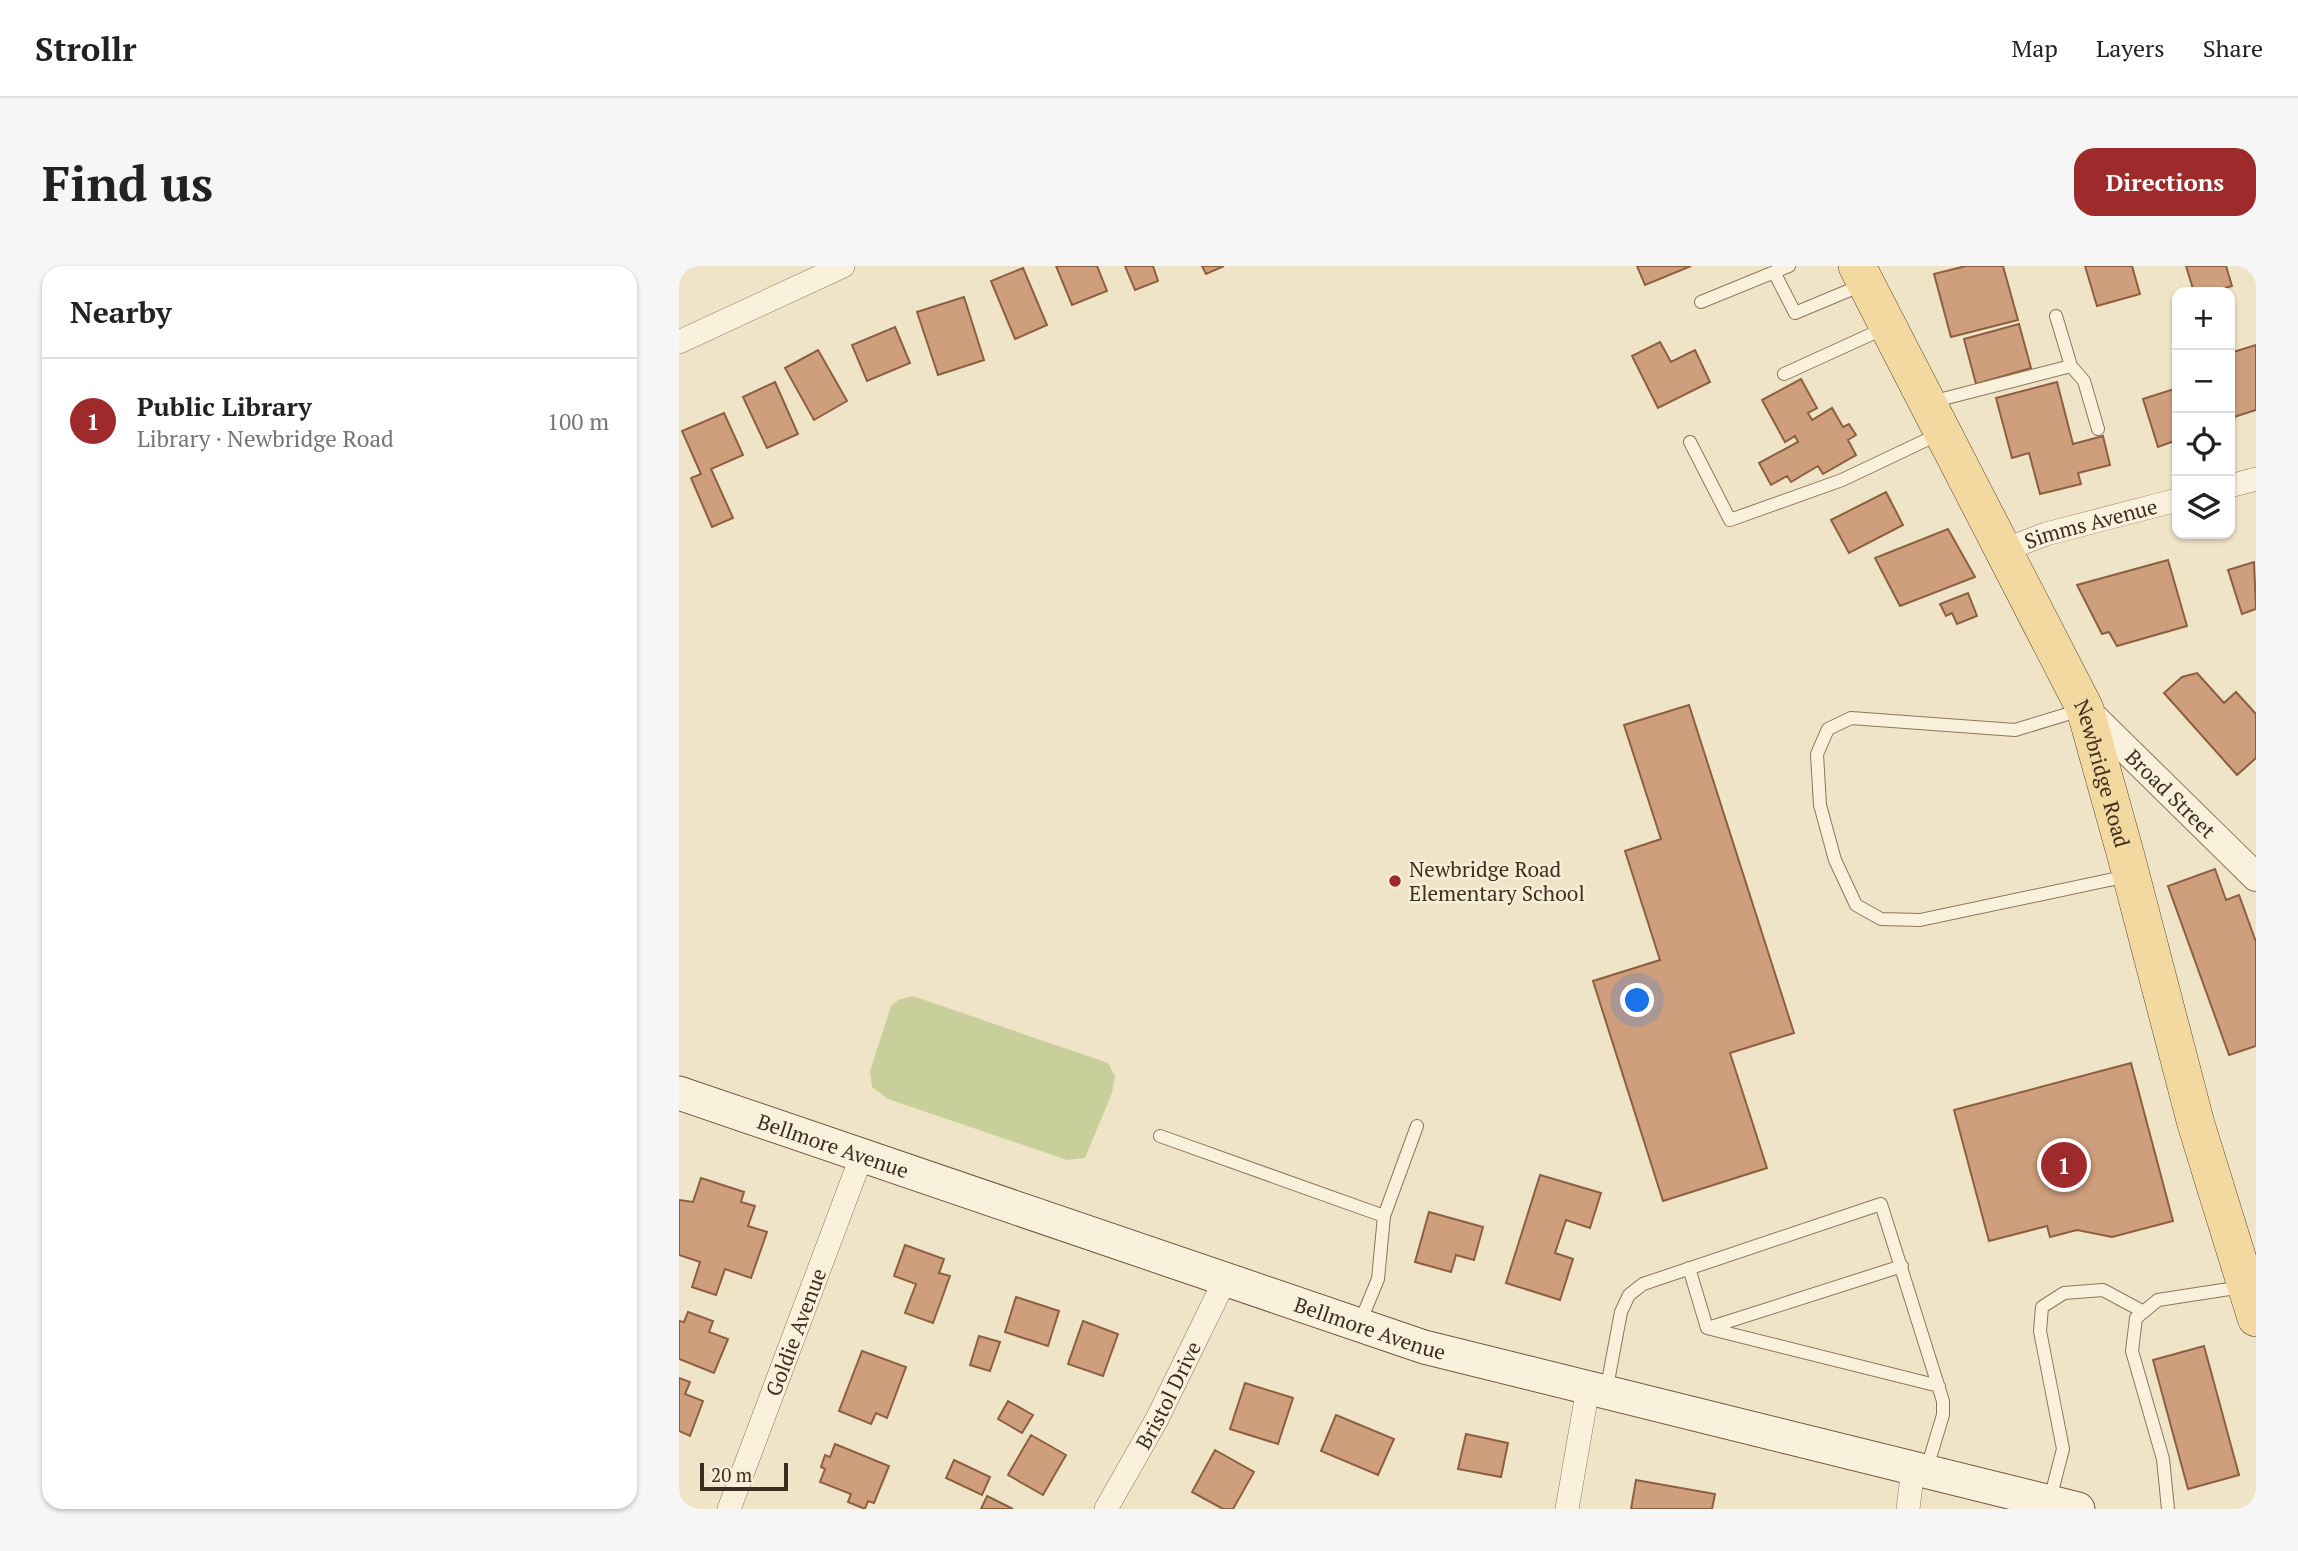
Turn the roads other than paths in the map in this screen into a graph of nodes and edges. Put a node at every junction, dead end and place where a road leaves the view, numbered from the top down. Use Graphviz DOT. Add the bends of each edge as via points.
graph roads {
  1 [pos="843,266"];
  2 [pos="1790,266"];
  3 [pos="1774,272"];
  4 [pos="1861,275"];
  5 [pos="1701,302"];
  6 [pos="2056,316"];
  7 [pos="1888,327"];
  8 [pos="679,342"];
  9 [pos="2071,366"];
  10 [pos="1784,374"];
  11 [pos="1935,417"];
  12 [pos="2098,429"];
  13 [pos="1690,442"];
  14 [pos="2256,479"];
  15 [pos="2235,485"];
  16 [pos="2172,501"];
  17 [pos="2004,550"];
  18 [pos="2085,709"];
  19 [pos="2131,876"];
  20 [pos="2256,877"];
  21 [pos="679,1093"];
  22 [pos="1417,1126"];
  23 [pos="1160,1136"];
  24 [pos="862,1155"];
  25 [pos="1384,1216"];
  26 [pos="1902,1266"];
  27 [pos="1689,1269"];
  28 [pos="1225,1280"];
  29 [pos="2249,1284"];
  30 [pos="2144,1312"];
  31 [pos="1359,1325"];
  32 [pos="1707,1328"];
  33 [pos="1938,1386"];
  34 [pos="1597,1390"];
  35 [pos="1920,1470"];
  36 [pos="2064,1505"];
  37 [pos="729,1509"];
  38 [pos="1107,1509"];
  39 [pos="1567,1509"];
  40 [pos="1908,1509"];
  41 [pos="2168,1509"];
  1 -- 8 [label="street"];
  2 -- 3 [label="lane"];
  3 -- 4 [label="lane" via="1795,313"];
  3 -- 5 [label="lane"];
  4 -- 7 [label="main road, Newbridge Road"];
  6 -- 9 [label="lane"];
  7 -- 10 [label="lane"];
  7 -- 11 [label="main road, Newbridge Road"];
  9 -- 11 [label="lane"];
  9 -- 12 [label="lane" via="2084,381"];
  11 -- 13 [label="lane" via="1842,480 1730,520"];
  11 -- 17 [label="main road, Newbridge Road"];
  14 -- 15 [label="street"];
  16 -- 17 [label="street, Simms Avenue" via="2046,534"];
  17 -- 18 [label="main road, Newbridge Road"];
  18 -- 19 [label="main road, Newbridge Road"];
  18 -- 19 [label="lane" via="2015,730 1851,718 1828,729 1817,754 1819,805 1850,894 1856,905 1881,919 1920,920"];
  18 -- 20 [label="street, Broad Street"];
  19 -- 29 [label="main road, Newbridge Road" via="2196,1124"];
  21 -- 24 [label="main road, Bellmore Avenue"];
  22 -- 25 [label="lane"];
  23 -- 25 [label="lane"];
  24 -- 28 [label="main road, Bellmore Avenue"];
  24 -- 37 [label="street, Goldie Avenue"];
  25 -- 31 [label="lane" via="1378,1279"];
  26 -- 27 [label="lane" via="1881,1205"];
  26 -- 32 [label="lane"];
  26 -- 33 [label="lane"];
  27 -- 32 [label="lane"];
  27 -- 34 [label="lane" via="1643,1284 1629,1295"];
  28 -- 31 [label="main road, Bellmore Avenue"];
  28 -- 38 [label="street, Bristol Drive"];
  29 -- 30 [label="lane" via="2158,1300"];
  30 -- 36 [label="lane" via="2103,1290 2064,1293 2042,1307 2040,1331 2063,1449"];
  30 -- 41 [label="lane" via="2136,1318 2132,1351 2163,1459"];
  31 -- 34 [label="main road, Bellmore Avenue" via="1424,1347"];
  32 -- 33 [label="lane"];
  33 -- 35 [label="lane" via="1943,1415"];
  34 -- 35 [label="main road, Bellmore Avenue"];
  34 -- 39 [label="street"];
  35 -- 36 [label="main road, Bellmore Avenue"];
  35 -- 40 [label="street"];
}
